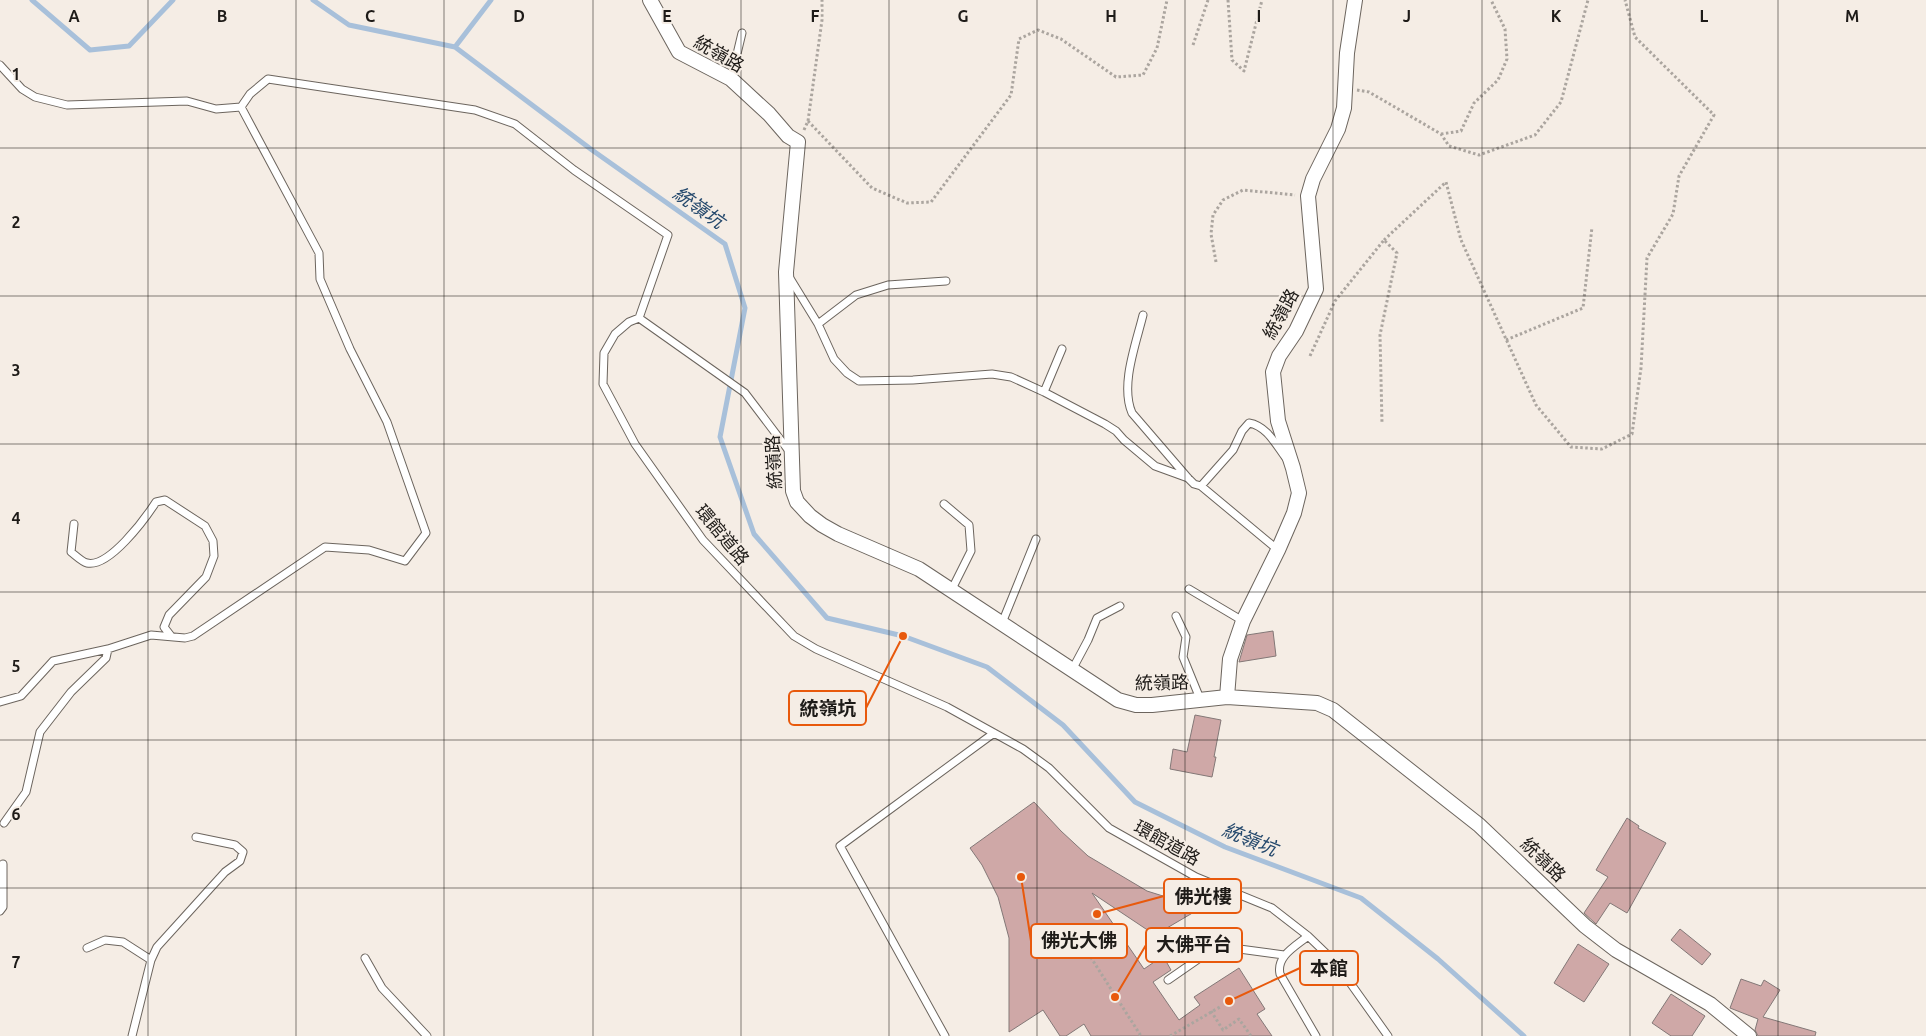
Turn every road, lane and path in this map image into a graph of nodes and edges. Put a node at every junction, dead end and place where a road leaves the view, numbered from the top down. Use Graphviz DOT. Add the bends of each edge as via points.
graph roads {
  1 [pos="650,0"];
  2 [pos="822,0"];
  3 [pos="1167,0"];
  4 [pos="1208,0"];
  5 [pos="1228,0"];
  6 [pos="1262,0"];
  7 [pos="1355,0"];
  8 [pos="1491,0"];
  9 [pos="1588,0"];
  10 [pos="1625,0"];
  11 [pos="742,33"];
  12 [pos="1193,44"];
  13 [pos="0,65"];
  14 [pos="731,79"];
  15 [pos="1344,89"];
  16 [pos="240,107"];
  17 [pos="808,121"];
  18 [pos="1441,134"];
  19 [pos="798,142"];
  20 [pos="1308,196"];
  21 [pos="1592,227"];
  22 [pos="1384,240"];
  23 [pos="1216,262"];
  24 [pos="786,272"];
  25 [pos="946,281"];
  26 [pos="1142,315"];
  27 [pos="640,318"];
  28 [pos="818,324"];
  29 [pos="1506,340"];
  30 [pos="1062,349"];
  31 [pos="1310,356"];
  32 [pos="1044,392"];
  33 [pos="1382,423"];
  34 [pos="792,455"];
  35 [pos="1293,468"];
  36 [pos="1188,478"];
  37 [pos="1201,486"];
  38 [pos="944,504"];
  39 [pos="74,524"];
  40 [pos="1036,539"];
  41 [pos="1278,550"];
  42 [pos="1189,589"];
  43 [pos="951,591"];
  44 [pos="1120,606"];
  45 [pos="1176,616"];
  46 [pos="1243,621"];
  47 [pos="1002,623"];
  48 [pos="171,636"];
  49 [pos="108,649"];
  50 [pos="1072,670"];
  51 [pos="1227,697"];
  52 [pos="1202,701"];
  53 [pos="0,702"];
  54 [pos="994,733"];
  55 [pos="4,823"];
  56 [pos="196,837"];
  57 [pos="3,864"];
  58 [pos="0,911"];
  59 [pos="1308,936"];
  60 [pos="87,948"];
  61 [pos="1088,953"];
  62 [pos="1284,955"];
  63 [pos="365,958"];
  64 [pos="151,960"];
  65 [pos="1168,980"];
  66 [pos="1220,1006"];
  67 [pos="1211,1011"];
  68 [pos="132,1036"];
  69 [pos="427,1036"];
  70 [pos="945,1036"];
  71 [pos="1141,1036"];
  72 [pos="1170,1036"];
  73 [pos="1251,1036"];
  74 [pos="1316,1036"];
  75 [pos="1388,1036"];
  76 [pos="1749,1036"];
  1 -- 14 [label="street, 統嶺路" via="679,52"];
  2 -- 17 [label="path"];
  3 -- 17 [label="path" via="1157,48 1142,75 1116,77 1061,39 1038,30 1019,39 1011,95 931,202 907,203 872,188"];
  4 -- 12 [label="path"];
  5 -- 6 [label="path" via="1232,60 1244,71"];
  7 -- 15 [label="street, 統嶺路"];
  8 -- 18 [label="path" via="1505,29 1507,59 1498,80 1474,103 1461,131"];
  9 -- 18 [label="path" via="1561,102 1535,135 1479,155 1449,146"];
  10 -- 29 [label="path" via="1636,37 1714,115 1679,176 1672,214 1647,258 1641,368 1632,434 1602,449 1571,447 1536,405"];
  11 -- 14 [label="lane"];
  13 -- 16 [label="lane" via="22,89 35,97 67,105 187,102 216,109"];
  14 -- 19 [label="street, 統嶺路"];
  15 -- 18 [label="path" via="1369,92"];
  15 -- 20 [label="street, 統嶺路" via="1344,108 1338,129"];
  16 -- 27 [label="lane" via="268,79 475,110 515,124 574,170 668,235"];
  16 -- 48 [label="lane" via="319,253 320,279 350,349 387,422 426,533 406,561 369,550 325,547 194,636"];
  17 -- 19 [label="path"];
  19 -- 24 [label="street, 統嶺路"];
  20 -- 23 [label="path" via="1243,190 1223,200 1212,215 1211,234"];
  20 -- 35 [label="street, 統嶺路" via="1316,289 1273,372 1278,421"];
  21 -- 29 [label="path" via="1583,308"];
  22 -- 29 [label="path" via="1446,182 1461,240"];
  22 -- 31 [label="path" via="1335,301"];
  22 -- 33 [label="path" via="1397,252 1380,335"];
  24 -- 28 [label="lane"];
  24 -- 34 [label="street, 統嶺路"];
  25 -- 28 [label="lane" via="888,285 856,295"];
  26 -- 36 [label="lane" via="1127,387 1128,404 1132,413"];
  27 -- 34 [label="lane" via="745,393"];
  27 -- 54 [label="lane, 環館道路" via="628,322 604,353 603,384 635,444 703,540 794,636"];
  28 -- 32 [label="lane" via="834,359 846,373 859,381 992,374 1011,377"];
  30 -- 32 [label="lane"];
  32 -- 36 [label="lane" via="1116,431 1155,466"];
  34 -- 43 [label="street, 統嶺路" via="793,491 797,502 810,516 838,534 919,569"];
  35 -- 37 [label="lane" via="1266,432 1258,424 1249,423 1233,450"];
  35 -- 41 [label="street, 統嶺路" via="1299,494"];
  36 -- 37 [label="lane"];
  37 -- 41 [label="lane"];
  38 -- 43 [label="lane" via="969,525 971,551"];
  39 -- 48 [label="lane" via="71,552 86,563 99,562 112,553 146,518 156,502 165,500 205,526 213,541 214,556 206,577 169,614 164,627"];
  40 -- 47 [label="lane"];
  41 -- 46 [label="street, 統嶺路"];
  42 -- 46 [label="lane"];
  43 -- 47 [label="street, 統嶺路"];
  44 -- 50 [label="lane" via="1097,618"];
  45 -- 52 [label="lane" via="1186,637 1182,657"];
  46 -- 51 [label="street, 統嶺路" via="1230,659"];
  47 -- 50 [label="street, 統嶺路"];
  48 -- 49 [label="lane" via="151,635"];
  49 -- 53 [label="lane" via="54,661 21,696"];
  49 -- 55 [label="lane" via="106,658 71,692 40,732 26,792"];
  50 -- 52 [label="street, 統嶺路" via="1118,700 1136,705"];
  51 -- 52 [label="street, 統嶺路"];
  51 -- 76 [label="street, 統嶺路" via="1317,703 1333,710 1479,825 1585,926 1616,950 1710,1004"];
  54 -- 59 [label="lane, 環館道路" via="1049,768 1109,828 1196,876 1272,908"];
  54 -- 70 [label="lane" via="840,846"];
  56 -- 64 [label="lane" via="235,846 244,852 240,861 225,872 157,946"];
  57 -- 58 [label="lane" via="3,907"];
  59 -- 62 [label="lane"];
  59 -- 75 [label="lane, 環館道路" via="1336,963"];
  60 -- 64 [label="lane" via="106,940 124,942"];
  61 -- 71 [label="path"];
  62 -- 65 [label="lane" via="1217,946"];
  62 -- 74 [label="lane" via="1280,974"];
  63 -- 69 [label="lane" via="382,988"];
  64 -- 68 [label="lane"];
  66 -- 67 [label="path"];
  67 -- 72 [label="path"];
  67 -- 73 [label="path" via="1223,1030 1240,1019"];
}
